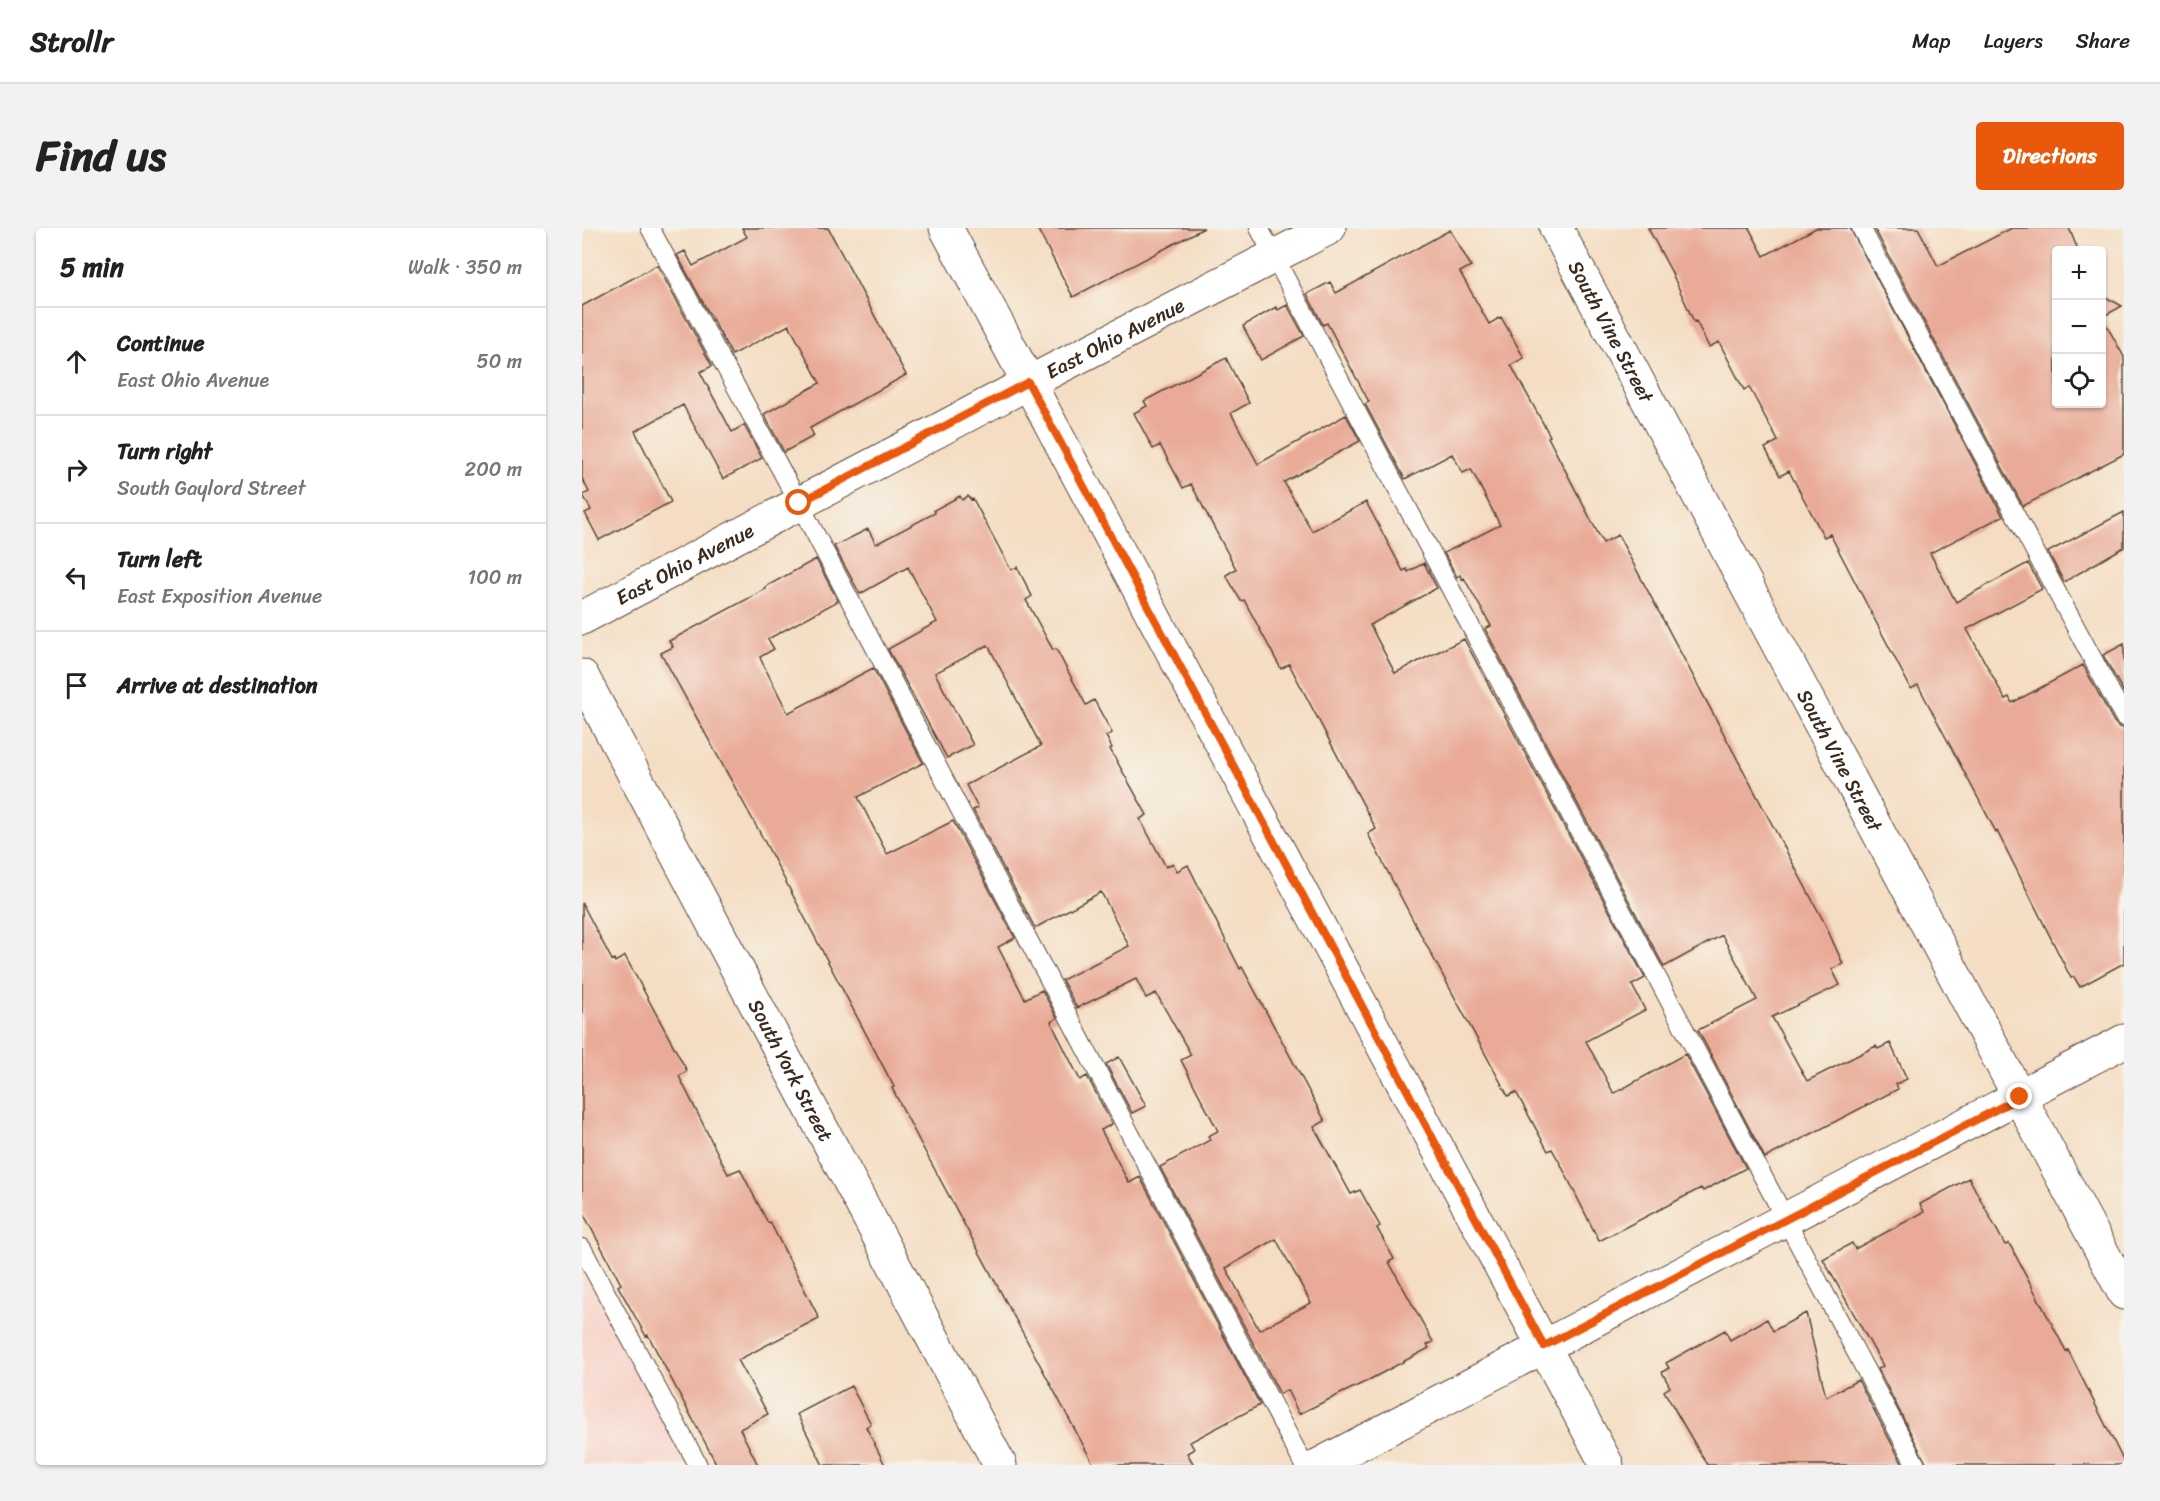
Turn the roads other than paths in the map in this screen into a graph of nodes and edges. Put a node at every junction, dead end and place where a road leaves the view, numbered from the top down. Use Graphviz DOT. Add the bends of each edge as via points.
graph roads {
  1 [pos="650,228"];
  2 [pos="946,228"];
  3 [pos="1259,228"];
  4 [pos="1329,228"];
  5 [pos="1556,228"];
  6 [pos="1861,228"];
  7 [pos="1274,256"];
  8 [pos="1028,382"];
  9 [pos="799,503"];
  10 [pos="582,618"];
  11 [pos="582,676"];
  12 [pos="2124,717"];
  13 [pos="2124,1041"];
  14 [pos="2020,1097"];
  15 [pos="1786,1218"];
  16 [pos="582,1248"];
  17 [pos="587,1271"];
  18 [pos="2124,1293"];
  19 [pos="1544,1346"];
  20 [pos="698,1465"];
  21 [pos="1000,1465"];
  22 [pos="1304,1465"];
  23 [pos="1319,1465"];
  24 [pos="1607,1465"];
  25 [pos="1916,1465"];
  1 -- 9 [label="lane"];
  2 -- 8 [label="street"];
  3 -- 7 [label="lane"];
  4 -- 7 [label="street, East Ohio Avenue"];
  5 -- 14 [label="street, South Vine Street"];
  6 -- 12 [label="lane"];
  7 -- 8 [label="street, East Ohio Avenue"];
  7 -- 15 [label="lane"];
  8 -- 9 [label="street, East Ohio Avenue"];
  8 -- 19 [label="street"];
  9 -- 10 [label="street, East Ohio Avenue"];
  9 -- 22 [label="lane"];
  11 -- 21 [label="street, South York Street"];
  13 -- 14 [label="street"];
  14 -- 15 [label="street"];
  14 -- 18 [label="street, South Vine Street"];
  15 -- 19 [label="street"];
  15 -- 25 [label="lane"];
  16 -- 17 [label="lane"];
  17 -- 20 [label="lane"];
  19 -- 23 [label="street"];
  19 -- 24 [label="street"];
}
